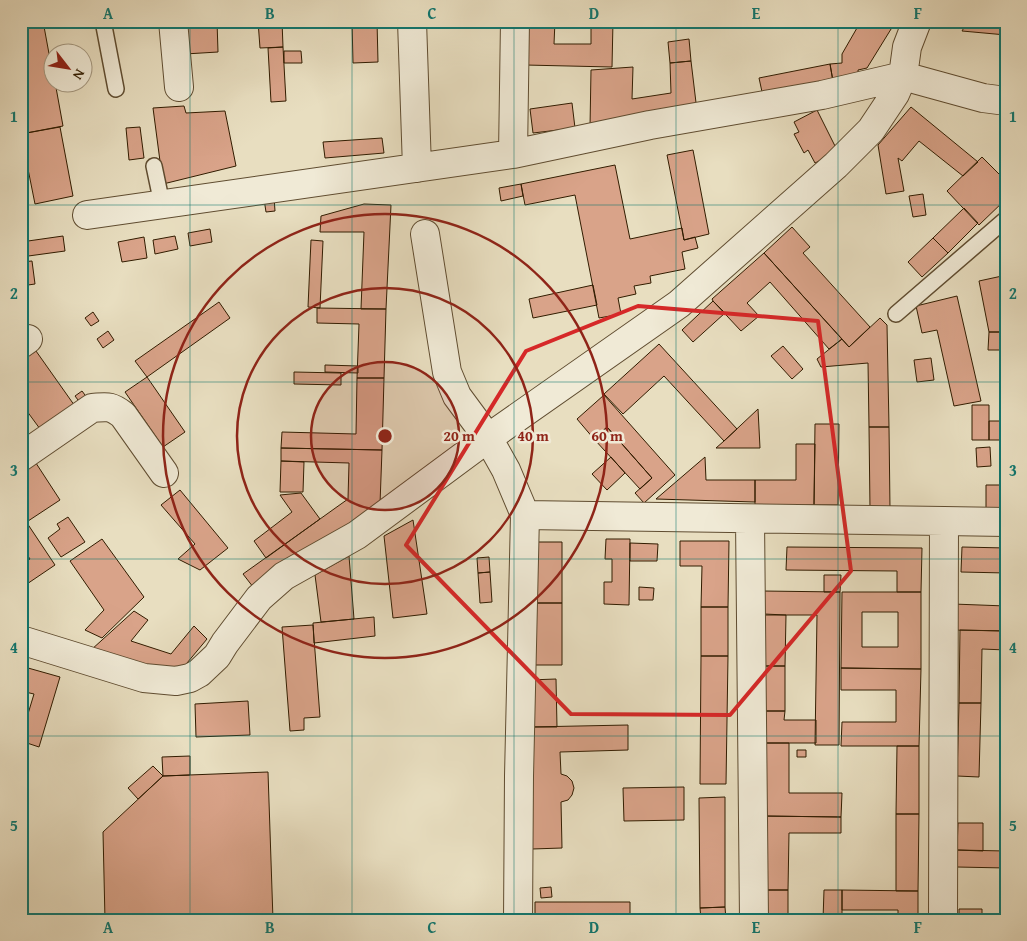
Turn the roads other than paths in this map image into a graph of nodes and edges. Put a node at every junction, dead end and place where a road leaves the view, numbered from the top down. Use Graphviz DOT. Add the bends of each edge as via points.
graph roads {
  1 [pos="103,21"];
  2 [pos="173,21"];
  3 [pos="412,21"];
  4 [pos="515,21"];
  5 [pos="917,21"];
  6 [pos="903,76"];
  7 [pos="179,86"];
  8 [pos="116,89"];
  9 [pos="1006,101"];
  10 [pos="513,154"];
  11 [pos="154,166"];
  12 [pos="417,168"];
  13 [pos="162,204"];
  14 [pos="87,214"];
  15 [pos="1006,219"];
  16 [pos="425,234"];
  17 [pos="896,314"];
  18 [pos="488,438"];
  19 [pos="21,457"];
  20 [pos="164,473"];
  21 [pos="525,515"];
  22 [pos="750,518"];
  23 [pos="944,521"];
  24 [pos="1006,522"];
  25 [pos="21,640"];
  26 [pos="518,920"];
  27 [pos="754,920"];
  28 [pos="943,920"];
  1 -- 8 [label="lane"];
  2 -- 7 [label="street"];
  3 -- 12 [label="street"];
  4 -- 10 [label="street"];
  5 -- 6 [label="street" via="907,47"];
  6 -- 9 [label="street" via="983,98"];
  6 -- 10 [label="street" via="822,95 650,125"];
  6 -- 18 [label="street" via="871,130 723,266 679,304"];
  10 -- 12 [label="street"];
  11 -- 13 [label="lane"];
  12 -- 13 [label="street"];
  13 -- 14 [label="street"];
  15 -- 17 [label="lane"];
  16 -- 18 [label="street" via="447,372 457,396"];
  18 -- 21 [label="street"];
  18 -- 25 [label="street" via="357,535 284,576 259,598 217,656 190,678 176,681 144,678"];
  19 -- 20 [label="street" via="92,408 106,407 114,408 123,415"];
  21 -- 22 [label="street"];
  21 -- 26 [label="street"];
  22 -- 23 [label="street"];
  22 -- 27 [label="street"];
  23 -- 24 [label="street"];
  23 -- 28 [label="street"];
}
